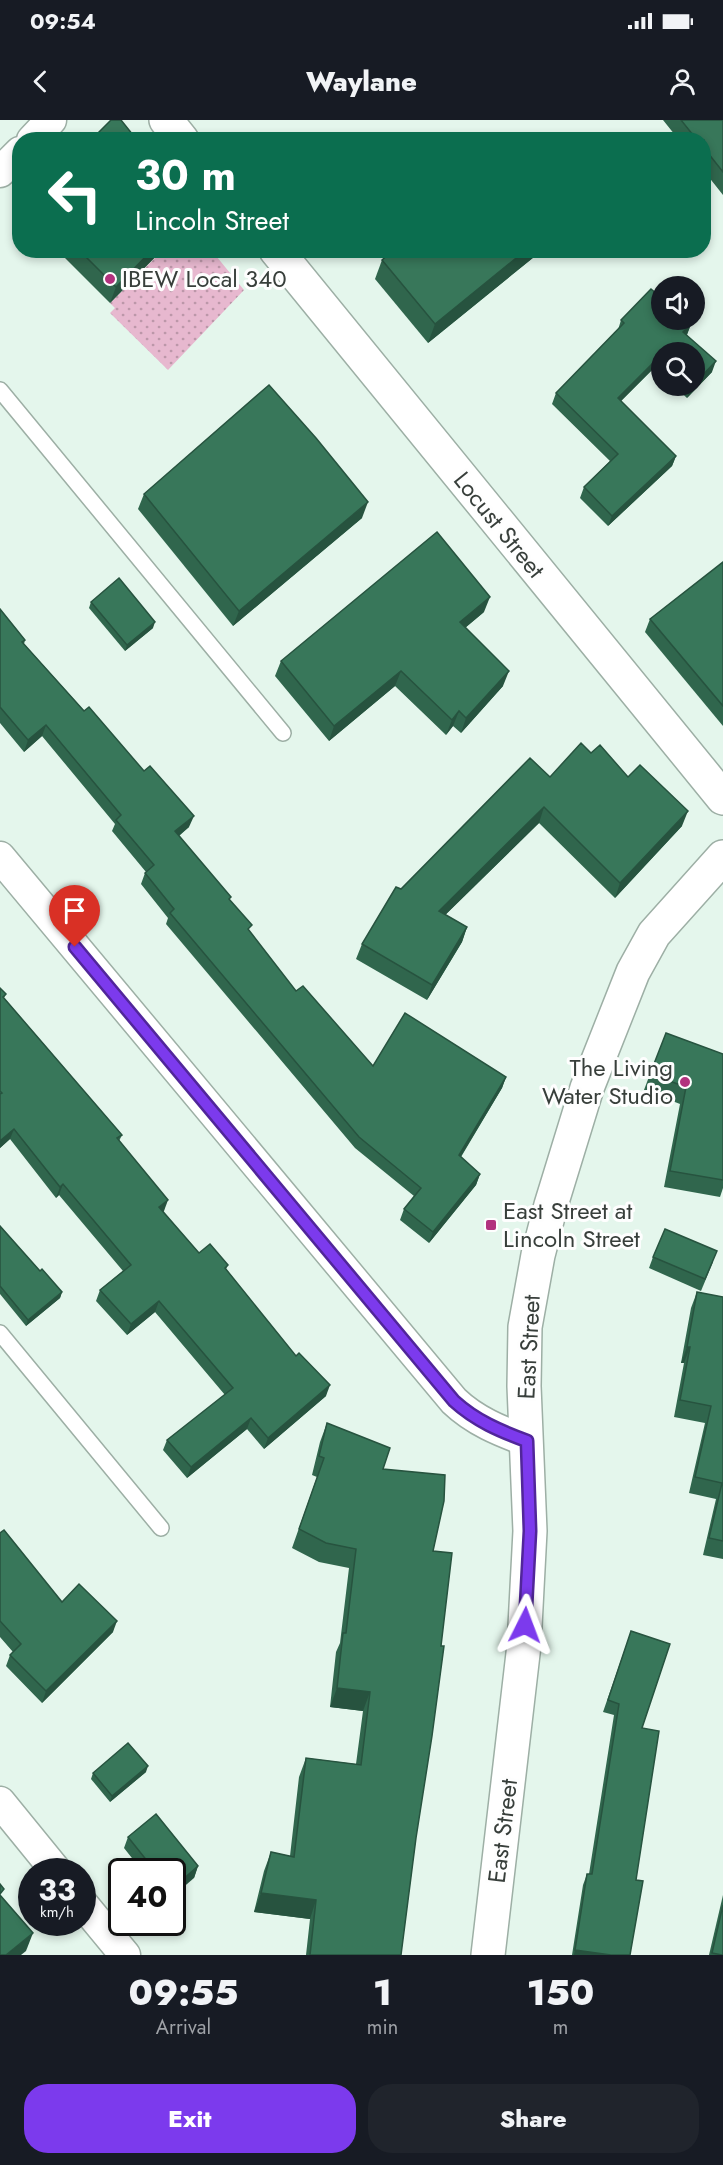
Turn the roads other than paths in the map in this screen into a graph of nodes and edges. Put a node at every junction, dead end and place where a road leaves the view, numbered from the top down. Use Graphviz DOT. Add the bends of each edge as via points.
graph roads {
  1 [pos="51,120"];
  2 [pos="166,120"];
  3 [pos="40,132"];
  4 [pos="176,132"];
  5 [pos="12,160"];
  6 [pos="0,172"];
  7 [pos="282,258"];
  8 [pos="0,390"];
  9 [pos="283,733"];
  10 [pos="723,798"];
  11 [pos="0,857"];
  12 [pos="723,857"];
  13 [pos="0,1333"];
  14 [pos="527,1441"];
  15 [pos="161,1528"];
  16 [pos="0,1802"];
  17 [pos="46,1858"];
  18 [pos="96,1920"];
  19 [pos="125,1955"];
  20 [pos="488,1955"];
  1 -- 3 [label="street"];
  2 -- 4 [label="street"];
  5 -- 6 [label="street"];
  7 -- 10 [label="street, Locust Street"];
  8 -- 9 [label="lane"];
  11 -- 14 [label="street" via="454,1401 487,1425"];
  12 -- 14 [label="street, East Street" via="648,943 587,1088 551,1206 529,1297 524,1386"];
  13 -- 15 [label="lane"];
  14 -- 20 [label="street, East Street" via="530,1531 524,1646"];
  16 -- 17 [label="street"];
  18 -- 19 [label="street"];
}
